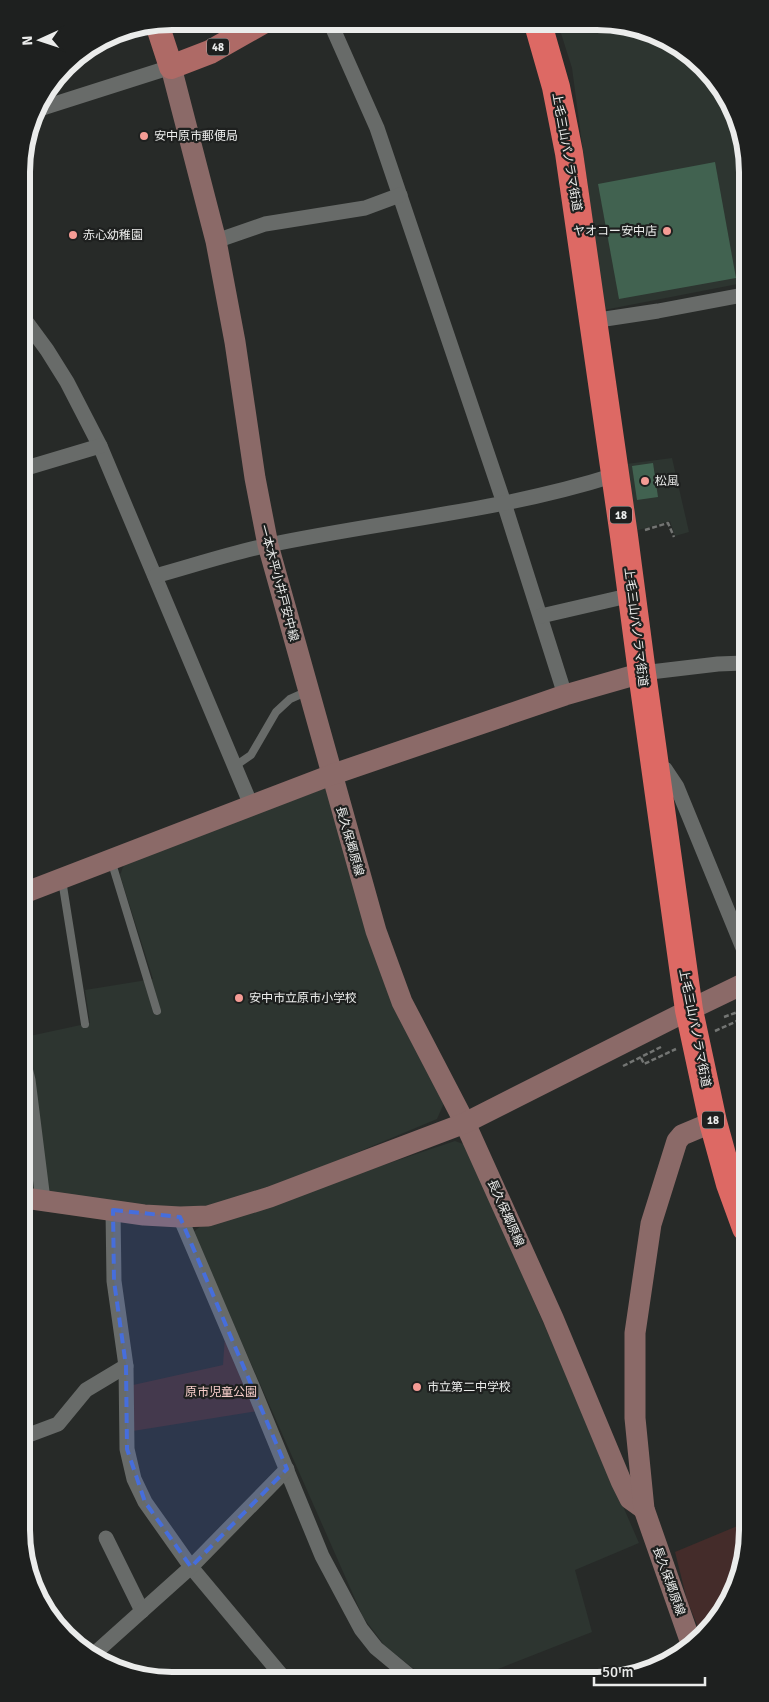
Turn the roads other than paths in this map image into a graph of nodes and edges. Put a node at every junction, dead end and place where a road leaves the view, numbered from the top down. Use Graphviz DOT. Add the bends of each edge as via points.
graph roads {
  1 [pos="249,30"];
  2 [pos="334,30"];
  3 [pos="540,30"];
  4 [pos="160,31"];
  5 [pos="171,67"];
  6 [pos="46,107"];
  7 [pos="400,195"];
  8 [pos="216,241"];
  9 [pos="739,296"];
  10 [pos="592,321"];
  11 [pos="30,327"];
  12 [pos="100,446"];
  13 [pos="30,467"];
  14 [pos="615,474"];
  15 [pos="504,503"];
  16 [pos="268,545"];
  17 [pos="155,576"];
  18 [pos="632,596"];
  19 [pos="541,616"];
  20 [pos="739,663"];
  21 [pos="642,674"];
  22 [pos="308,691"];
  23 [pos="565,694"];
  24 [pos="235,766"];
  25 [pos="656,772"];
  26 [pos="331,775"];
  27 [pos="251,805"];
  28 [pos="110,859"];
  29 [pos="62,878"];
  30 [pos="30,890"];
  31 [pos="739,938"];
  32 [pos="739,986"];
  33 [pos="689,1010"];
  34 [pos="157,1011"];
  35 [pos="85,1024"];
  36 [pos="30,1120"];
  37 [pos="713,1122"];
  38 [pos="465,1123"];
  39 [pos="34,1199"];
  40 [pos="739,1209"];
  41 [pos="113,1210"];
  42 [pos="180,1217"];
  43 [pos="126,1366"];
  44 [pos="30,1434"];
  45 [pos="287,1469"];
  46 [pos="644,1509"];
  47 [pos="106,1538"];
  48 [pos="191,1567"];
  49 [pos="142,1611"];
  50 [pos="689,1638"];
  51 [pos="98,1651"];
  52 [pos="279,1672"];
  53 [pos="405,1672"];
  1 -- 5 [label="main road, 48" via="210,52"];
  2 -- 7 [label="street" via="377,128"];
  3 -- 10 [label="highway, 上毛三山パノラマ街道 / 18" via="556,86 569,153"];
  4 -- 5 [label="main road"];
  5 -- 6 [label="street"];
  5 -- 8 [label="main road, 一本木平小井戸安中線"];
  7 -- 8 [label="street" via="365,208 265,224"];
  7 -- 15 [label="street"];
  8 -- 16 [label="main road, 一本木平小井戸安中線"];
  9 -- 10 [label="street"];
  10 -- 14 [label="highway, 上毛三山パノラマ街道 / 18"];
  11 -- 12 [label="street" via="67,382"];
  12 -- 13 [label="street"];
  12 -- 17 [label="street"];
  14 -- 15 [label="street" via="572,488"];
  14 -- 18 [label="highway, 上毛三山パノラマ街道 / 18"];
  15 -- 16 [label="street"];
  15 -- 19 [label="street"];
  16 -- 17 [label="street"];
  16 -- 22 [label="main road, 一本木平小井戸安中線"];
  17 -- 24 [label="street"];
  18 -- 19 [label="street"];
  18 -- 21 [label="highway, 上毛三山パノラマ街道 / 18"];
  19 -- 23 [label="street"];
  20 -- 21 [label="street"];
  21 -- 23 [label="main road"];
  21 -- 25 [label="highway, 上毛三山パノラマ街道 / 18"];
  22 -- 24 [label="lane" via="290,699 276,712 251,755"];
  22 -- 26 [label="main road, 一本木平小井戸安中線"];
  23 -- 26 [label="main road"];
  24 -- 27 [label="street"];
  25 -- 31 [label="street" via="665,769 677,787"];
  25 -- 33 [label="highway, 上毛三山パノラマ街道 / 18"];
  26 -- 27 [label="main road"];
  26 -- 38 [label="main road, 長久保郷原線" via="376,931 402,1002"];
  27 -- 28 [label="main road"];
  28 -- 29 [label="main road"];
  28 -- 34 [label="lane"];
  29 -- 30 [label="main road"];
  29 -- 35 [label="lane"];
  32 -- 33 [label="main road"];
  33 -- 37 [label="highway, 上毛三山パノラマ街道 / 18"];
  33 -- 38 [label="main road"];
  36 -- 39 [label="street"];
  37 -- 40 [label="highway, 上毛三山パノラマ街道 / 18"];
  37 -- 46 [label="main road" via="682,1135 677,1141 651,1224 635,1333 635,1418"];
  38 -- 42 [label="main road" via="270,1197 208,1216"];
  38 -- 46 [label="main road, 長久保郷原線" via="553,1318 621,1481 630,1499"];
  39 -- 41 [label="main road"];
  41 -- 42 [label="main road"];
  41 -- 43 [label="street" via="114,1281"];
  42 -- 45 [label="street"];
  43 -- 44 [label="street" via="86,1390 58,1424"];
  43 -- 48 [label="street" via="127,1449 134,1479 145,1502"];
  45 -- 48 [label="street"];
  45 -- 53 [label="street" via="322,1556 361,1629 376,1648"];
  46 -- 50 [label="main road, 長久保郷原線"];
  47 -- 49 [label="street"];
  48 -- 49 [label="street"];
  48 -- 52 [label="street"];
  49 -- 51 [label="street"];
}
